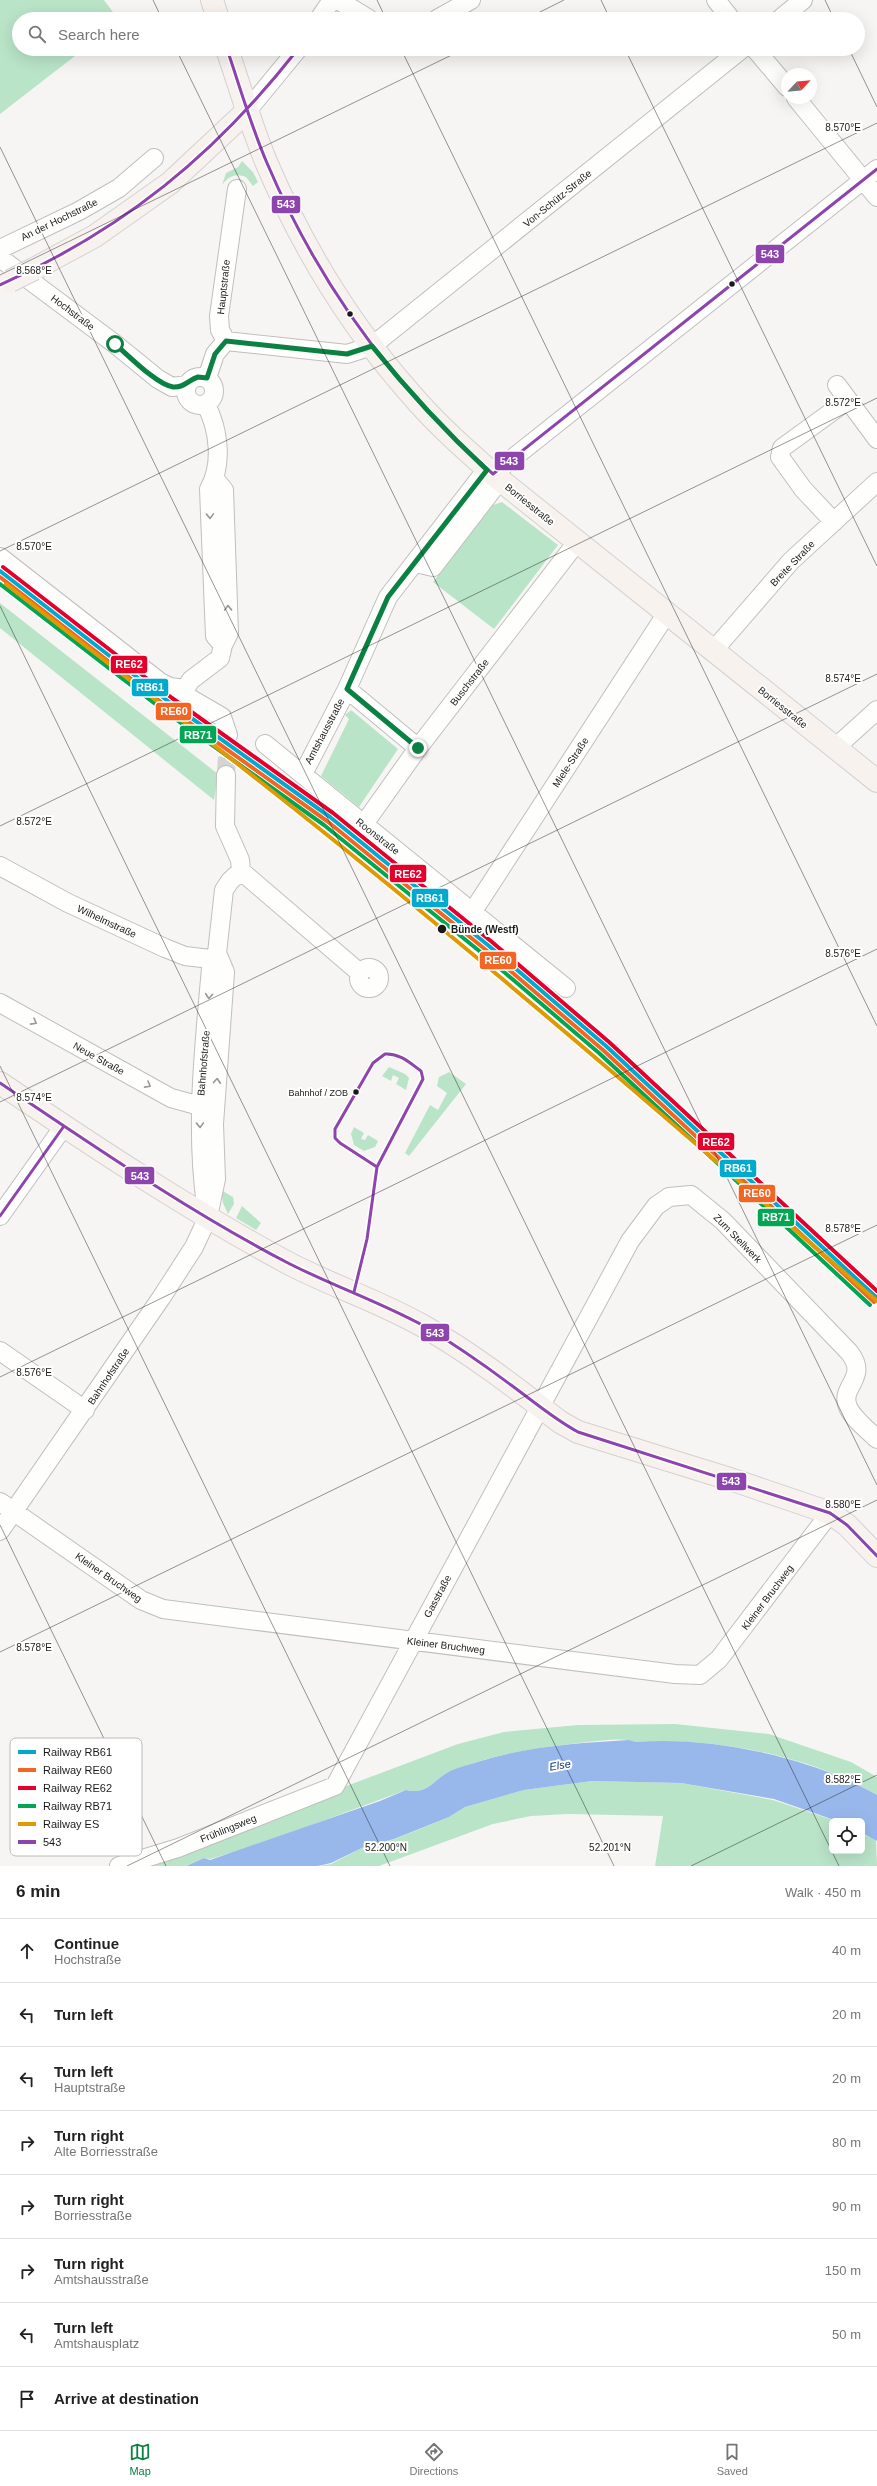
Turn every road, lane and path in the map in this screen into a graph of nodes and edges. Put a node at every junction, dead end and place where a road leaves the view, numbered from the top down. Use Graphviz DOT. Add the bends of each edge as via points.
graph roads {
  1 [pos="212,0"];
  2 [pos="332,0"];
  3 [pos="338,0"];
  4 [pos="471,0"];
  5 [pos="716,0"];
  6 [pos="803,0"];
  7 [pos="216,12"];
  8 [pos="324,12"];
  9 [pos="358,12"];
  10 [pos="450,12"];
  11 [pos="725,12"];
  12 [pos="788,12"];
  13 [pos="229,56"];
  14 [pos="292,56"];
  15 [pos="733,56"];
  16 [pos="762,56"];
  17 [pos="781,80"];
  18 [pos="801,104"];
  19 [pos="247,111"];
  20 [pos="154,158"];
  21 [pos="877,169"];
  22 [pos="863,179"];
  23 [pos="237,189"];
  24 [pos="877,197"];
  25 [pos="0,249"];
  26 [pos="0,258"];
  27 [pos="5,283"];
  28 [pos="226,341"];
  29 [pos="372,346"];
  30 [pos="207,378"];
  31 [pos="188,384"];
  32 [pos="837,385"];
  33 [pos="848,400"];
  34 [pos="206,405"];
  35 [pos="877,439"];
  36 [pos="494,475"];
  37 [pos="877,482"];
  38 [pos="834,522"];
  39 [pos="577,542"];
  40 [pos="0,557"];
  41 [pos="667,613"];
  42 [pos="713,651"];
  43 [pos="185,689"];
  44 [pos="347,689"];
  45 [pos="877,710"];
  46 [pos="228,735"];
  47 [pos="265,744"];
  48 [pos="418,748"];
  49 [pos="835,748"];
  50 [pos="303,774"];
  51 [pos="226,775"];
  52 [pos="877,781"];
  53 [pos="364,824"];
  54 [pos="0,866"];
  55 [pos="241,871"];
  56 [pos="473,912"];
  57 [pos="219,960"];
  58 [pos="360,973"];
  59 [pos="566,988"];
  60 [pos="0,1003"];
  61 [pos="0,1082"];
  62 [pos="200,1106"];
  63 [pos="64,1126"];
  64 [pos="0,1216"];
  65 [pos="208,1217"];
  66 [pos="0,1351"];
  67 [pos="541,1407"];
  68 [pos="84,1410"];
  69 [pos="877,1439"];
  70 [pos="7,1506"];
  71 [pos="830,1514"];
  72 [pos="0,1531"];
  73 [pos="877,1556"];
  74 [pos="414,1641"];
  75 [pos="335,1786"];
  76 [pos="119,1866"];
  1 -- 7 [label="main road"];
  2 -- 8 [label="street"];
  3 -- 9 [label="street"];
  4 -- 10 [label="street"];
  5 -- 11 [label="street"];
  6 -- 12 [label="street"];
  13 -- 19 [label="main road, Borriesstraße"];
  14 -- 19 [label="street"];
  15 -- 29 [label="street, Von-Schütz-Straße"];
  16 -- 17 [label="street"];
  18 -- 22 [label="street"];
  19 -- 27 [label="main road, bridge" via="170,183 95,236"];
  19 -- 29 [label="main road, Borriesstraße" via="267,164 298,229 348,313"];
  20 -- 25 [label="street, An der Hochstraße" via="119,188 79,211"];
  21 -- 22 [label="street"];
  22 -- 24 [label="street"];
  22 -- 36 [label="street"];
  23 -- 28 [label="street, Hauptstraße" via="219,316 220,330"];
  26 -- 31 [label="street, Hochstraße" via="158,379 172,387"];
  28 -- 29 [label="street" via="347,354"];
  28 -- 30 [label="street" via="215,354"];
  29 -- 36 [label="main road, Borriesstraße" via="409,392 448,434"];
  30 -- 31 [label="street" via="198,377"];
  30 -- 34 [label="street" via="213,385 215,394"];
  31 -- 34 [label="street" via="186,393 190,401 197,406"];
  32 -- 33 [label="street"];
  33 -- 35 [label="street"];
  33 -- 38 [label="street" via="782,448 780,457 803,489"];
  34 -- 43 [label="street" via="213,418 217,440 215,479 209,489 215,636 223,645 220,658 191,680"];
  36 -- 39 [label="main road, Borriesstraße"];
  36 -- 44 [label="street, Amtshausstraße" via="433,567 416,563 388,597"];
  37 -- 38 [label="street, Breite Straße"];
  38 -- 42 [label="street, Breite Straße" via="791,561"];
  39 -- 41 [label="main road, Borriesstraße"];
  39 -- 48 [label="street, Buschstraße"];
  40 -- 43 [label="street" via="160,682 170,687"];
  41 -- 42 [label="main road, Borriesstraße"];
  41 -- 56 [label="street, Miele-Straße"];
  42 -- 49 [label="main road, Borriesstraße"];
  43 -- 46 [label="street" via="186,696 222,717"];
  44 -- 48 [label="street"];
  44 -- 50 [label="street, Amtshausstraße"];
  45 -- 49 [label="street"];
  47 -- 50 [label="street, Roonstraße"];
  48 -- 53 [label="street, Buschstraße"];
  49 -- 52 [label="main road, Borriesstraße"];
  50 -- 53 [label="street, Roonstraße"];
  51 -- 55 [label="street" via="225,826 240,860"];
  53 -- 56 [label="street, Roonstraße"];
  54 -- 57 [label="street, Wilhelmstraße" via="68,903 165,948 185,956"];
  55 -- 57 [label="street, Bahnhofstraße" via="224,890"];
  55 -- 58 [label="street"];
  56 -- 59 [label="street, Roonstraße"];
  57 -- 62 [label="street, Bahnhofstraße, one-way" via="211,968"];
  65 -- 57 [label="street, Bahnhofstraße, one-way" via="216,1179 214,1124 225,972"];
  60 -- 62 [label="street, Neue Straße, one-way" via="171,1098"];
  61 -- 63 [label="main road"];
  62 -- 65 [label="street, Bahnhofstraße, one-way" via="202,1175"];
  63 -- 64 [label="street"];
  63 -- 65 [label="main road"];
  65 -- 67 [label="main road" via="289,1263 422,1325 464,1351"];
  65 -- 68 [label="street, Bahnhofstraße" via="194,1247"];
  66 -- 68 [label="street"];
  67 -- 69 [label="street, Zum Stellwerk" via="638,1228 656,1206 669,1197 691,1195 723,1221 856,1360 858,1368 847,1397 847,1405"];
  67 -- 71 [label="main road" via="578,1432 733,1480"];
  67 -- 74 [label="street, Gasstraße"];
  68 -- 70 [label="street, Bahnhofstraße"];
  70 -- 72 [label="street, Bahnhofstraße"];
  70 -- 74 [label="street, Kleiner Bruchweg" via="141,1600 164,1609"];
  71 -- 73 [label="main road" via="847,1525"];
  71 -- 74 [label="street, Kleiner Bruchweg" via="720,1660 700,1675"];
  74 -- 75 [label="street, Gasstraße"];
  75 -- 76 [label="street, Frühlingsweg" via="178,1848"];
}
